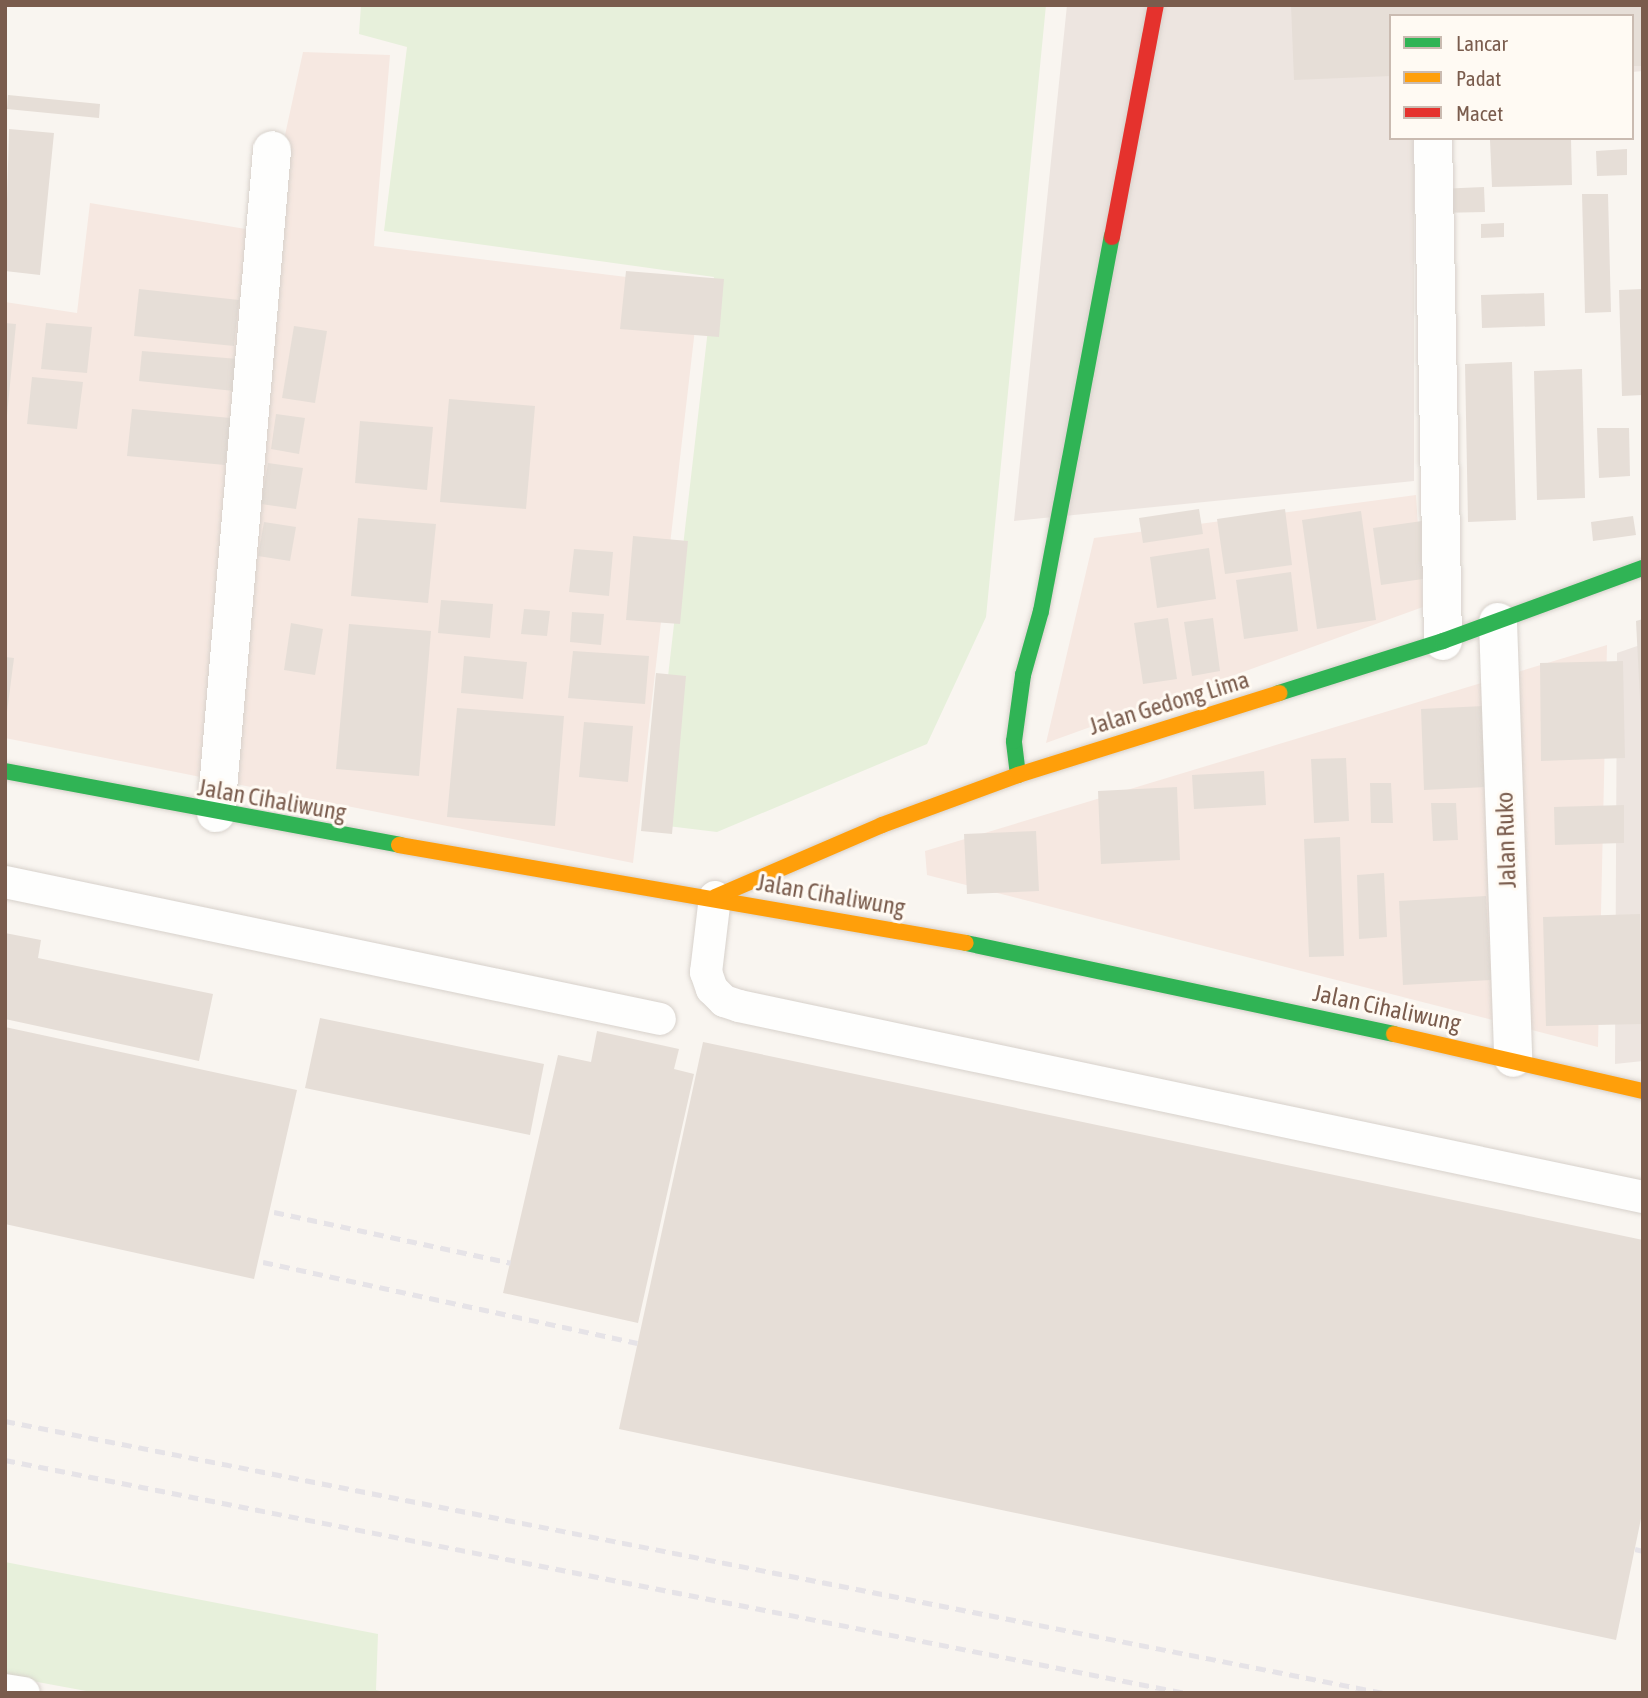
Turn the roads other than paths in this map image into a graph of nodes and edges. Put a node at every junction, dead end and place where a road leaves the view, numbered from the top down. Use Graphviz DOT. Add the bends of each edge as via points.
graph roads {
  1 [pos="1156,5"];
  2 [pos="1433,140"];
  3 [pos="272,150"];
  4 [pos="1643,568"];
  5 [pos="1498,622"];
  6 [pos="1443,641"];
  7 [pos="5,771"];
  8 [pos="1018,775"];
  9 [pos="216,813"];
  10 [pos="5,882"];
  11 [pos="715,897"];
  12 [pos="660,1019"];
  13 [pos="1513,1058"];
  14 [pos="1643,1091"];
  15 [pos="1643,1197"];
  16 [pos="5,1690"];
  17 [pos="24,1693"];
  1 -- 8 [label="main road" via="1041,611 1023,675 1014,741"];
  2 -- 6 [label="street"];
  3 -- 9 [label="street"];
  4 -- 5 [label="main road, Jalan Gedong Lima"];
  5 -- 6 [label="main road, Jalan Gedong Lima"];
  5 -- 13 [label="street, Jalan Ruko"];
  6 -- 8 [label="main road, Jalan Gedong Lima"];
  7 -- 9 [label="main road, Jalan Cihaliwung"];
  8 -- 11 [label="main road, Jalan Gedong Lima" via="882,825"];
  9 -- 11 [label="main road, Jalan Cihaliwung" via="583,879"];
  10 -- 12 [label="lane"];
  11 -- 13 [label="main road, Jalan Cihaliwung" via="1183,986"];
  11 -- 15 [label="lane" via="706,956 712,989 724,1001 739,1006"];
  13 -- 14 [label="main road, Jalan Cihaliwung"];
  16 -- 17 [label="lane"];
}
